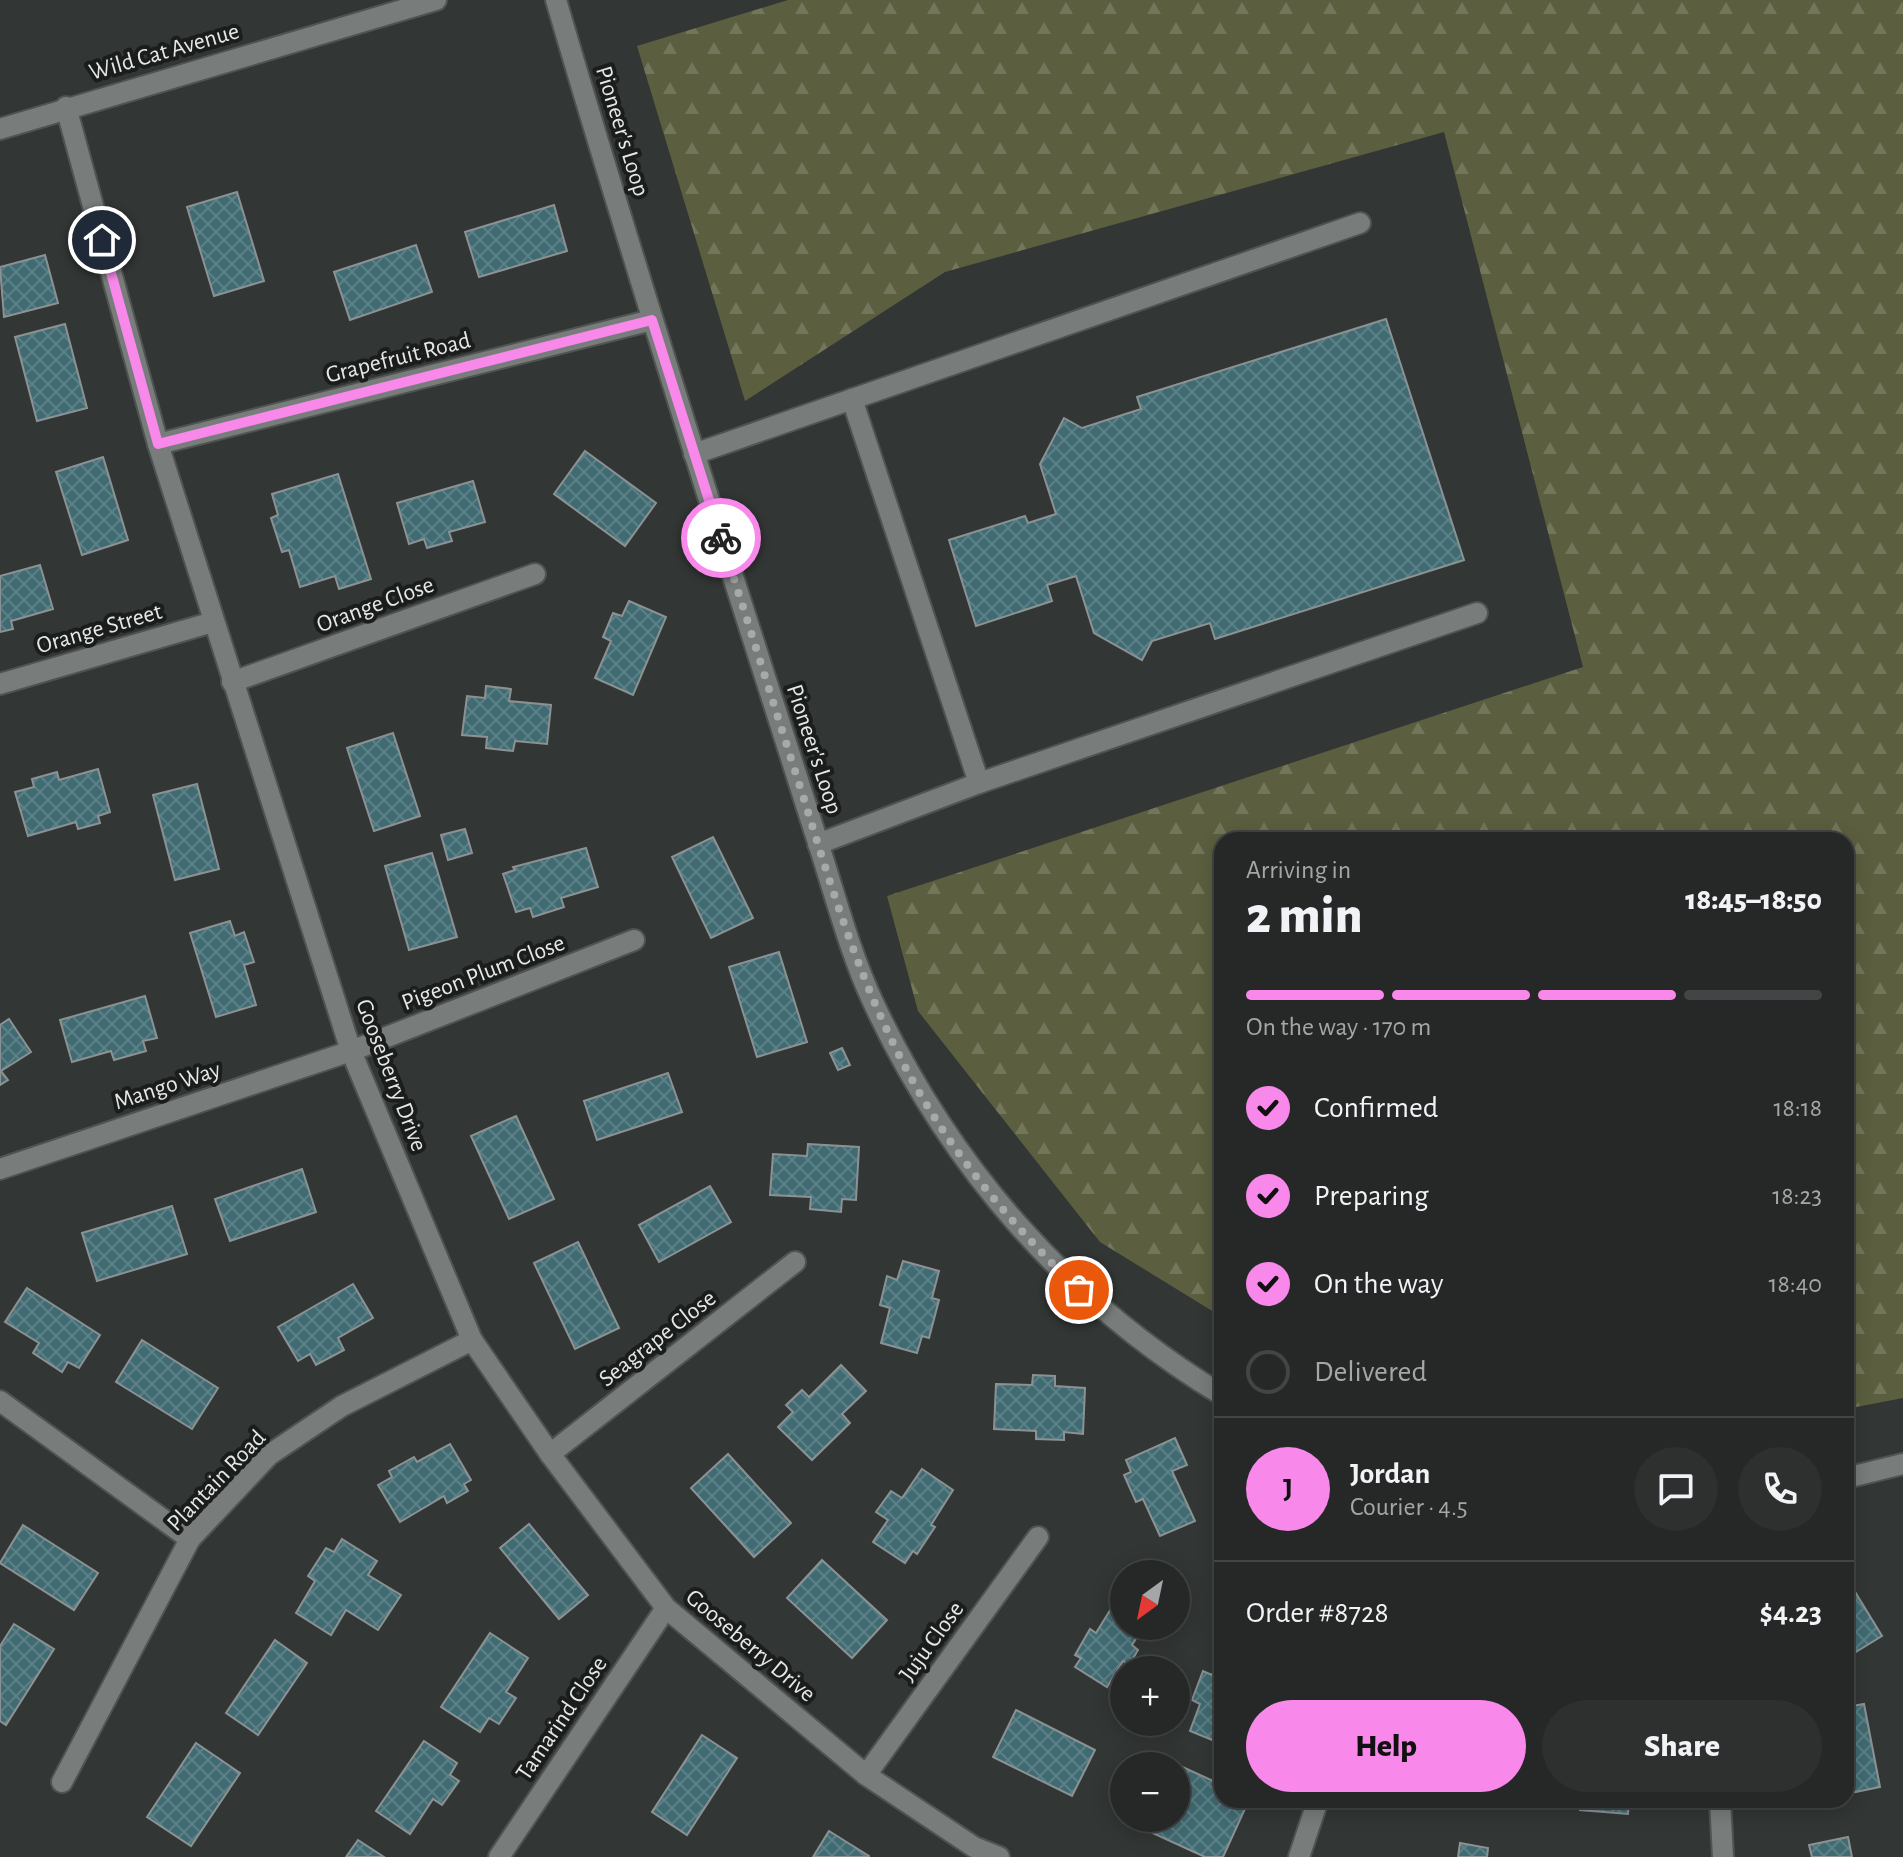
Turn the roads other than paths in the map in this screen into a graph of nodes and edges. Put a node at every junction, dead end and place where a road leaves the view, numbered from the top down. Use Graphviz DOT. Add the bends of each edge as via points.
graph roads {
  1 [pos="436,0"];
  2 [pos="556,0"];
  3 [pos="66,107"];
  4 [pos="0,129"];
  5 [pos="1360,223"];
  6 [pos="652,320"];
  7 [pos="852,399"];
  8 [pos="158,444"];
  9 [pos="694,454"];
  10 [pos="535,574"];
  11 [pos="1477,613"];
  12 [pos="213,622"];
  13 [pos="232,682"];
  14 [pos="0,684"];
  15 [pos="979,783"];
  16 [pos="818,844"];
  17 [pos="634,940"];
  18 [pos="351,1051"];
  19 [pos="0,1169"];
  20 [pos="795,1262"];
  21 [pos="472,1340"];
  22 [pos="1214,1390"];
  23 [pos="0,1401"];
  24 [pos="550,1454"];
  25 [pos="1903,1464"];
  26 [pos="1854,1476"];
  27 [pos="1038,1537"];
  28 [pos="190,1539"];
  29 [pos="666,1608"];
  30 [pos="866,1775"];
  31 [pos="62,1782"];
  32 [pos="1315,1808"];
  33 [pos="1720,1808"];
  34 [pos="971,1852"];
  35 [pos="499,1857"];
  36 [pos="999,1857"];
  37 [pos="1299,1857"];
  38 [pos="1723,1857"];
  1 -- 3 [label="street, Wild Cat Avenue"];
  2 -- 6 [label="street, Pioneer's Loop"];
  3 -- 4 [label="street, Wild Cat Avenue"];
  3 -- 8 [label="street, Gooseberry Drive"];
  5 -- 7 [label="street"];
  6 -- 8 [label="street, Grapefruit Road"];
  6 -- 9 [label="street, Pioneer's Loop"];
  7 -- 9 [label="street"];
  7 -- 15 [label="street"];
  8 -- 12 [label="street, Gooseberry Drive"];
  9 -- 16 [label="street, Pioneer's Loop"];
  10 -- 13 [label="street, Orange Close"];
  11 -- 15 [label="street"];
  12 -- 13 [label="street, Gooseberry Drive"];
  12 -- 14 [label="street, Orange Street"];
  13 -- 18 [label="street, Gooseberry Drive"];
  15 -- 16 [label="street"];
  16 -- 22 [label="street, Pioneer's Loop" via="872,1000 920,1093 979,1182 1035,1248 1102,1310"];
  17 -- 18 [label="street, Pigeon Plum Close"];
  18 -- 19 [label="street, Mango Way"];
  18 -- 21 [label="street, Gooseberry Drive"];
  20 -- 24 [label="street, Seagrape Close"];
  21 -- 24 [label="street, Gooseberry Drive"];
  21 -- 28 [label="street, Plantain Road" via="342,1406 269,1455"];
  23 -- 28 [label="street"];
  24 -- 29 [label="street, Gooseberry Drive"];
  25 -- 26 [label="street"];
  27 -- 30 [label="street, Juju Close"];
  28 -- 31 [label="street, Plantain Road"];
  29 -- 30 [label="street, Gooseberry Drive"];
  29 -- 35 [label="street, Tamarind Close"];
  30 -- 34 [label="street, Gooseberry Drive"];
  32 -- 37 [label="street"];
  33 -- 38 [label="street"];
  34 -- 36 [label="street, Gooseberry Drive"];
}
